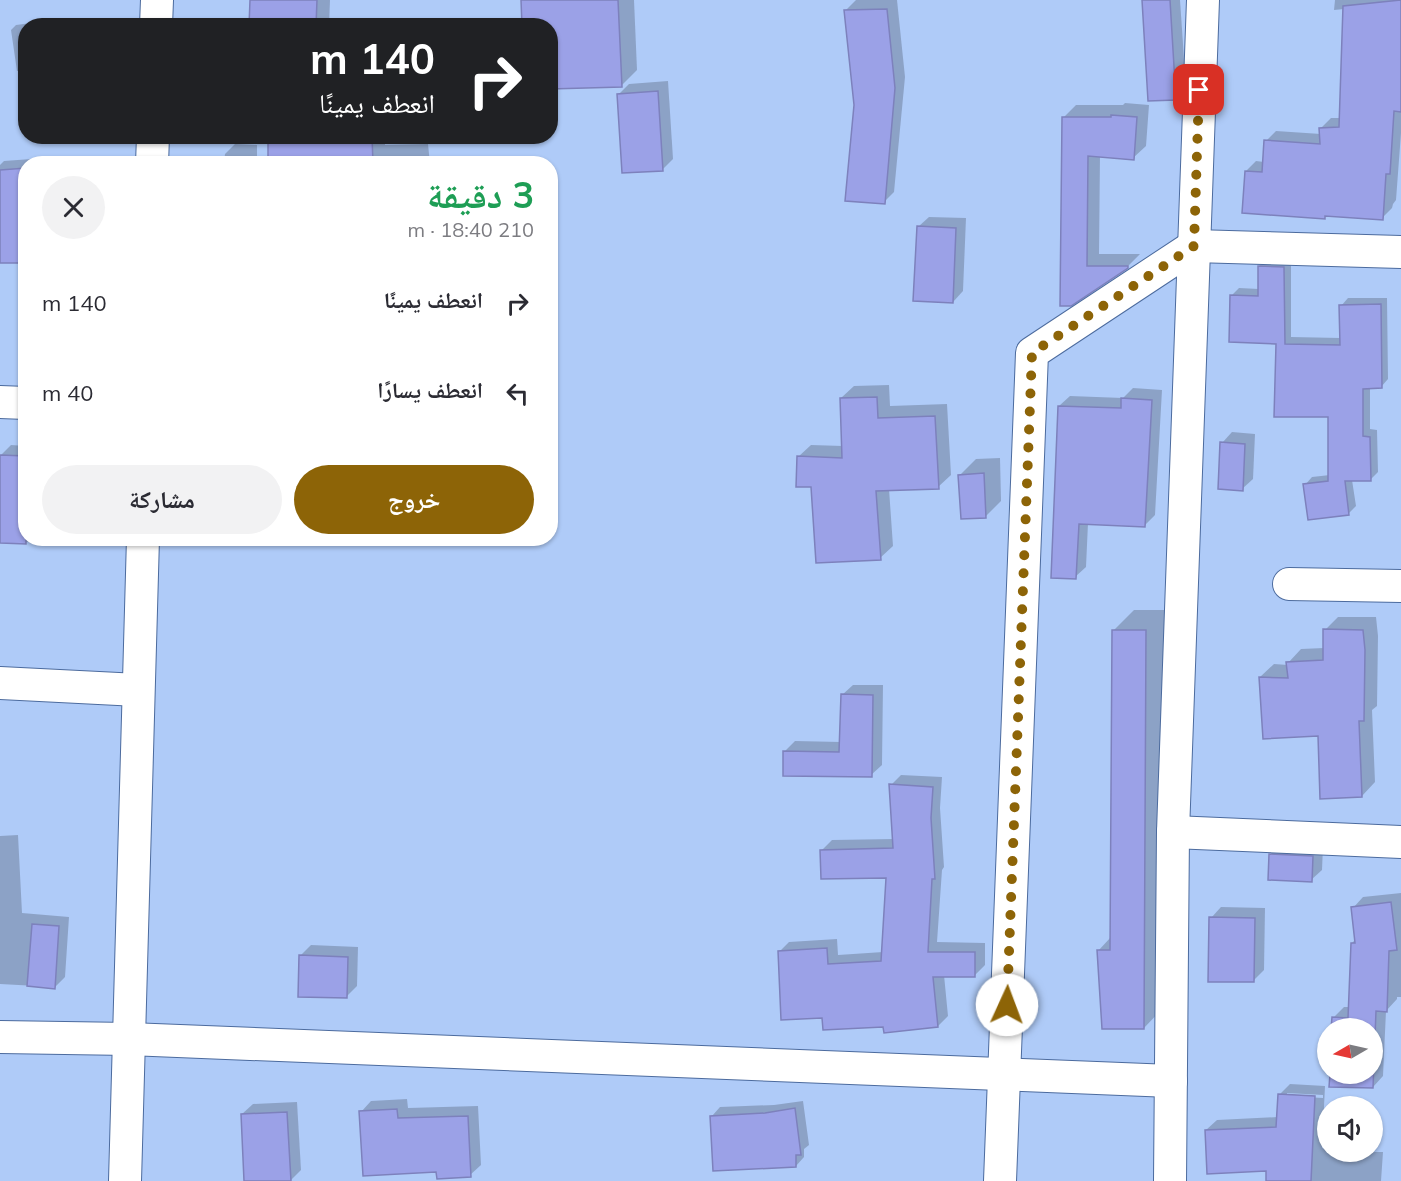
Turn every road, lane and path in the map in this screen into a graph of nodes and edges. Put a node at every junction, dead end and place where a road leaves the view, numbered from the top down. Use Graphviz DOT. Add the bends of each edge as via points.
graph roads {
  1 [pos="157,0"];
  2 [pos="1203,0"];
  3 [pos="156,18"];
  4 [pos="1194,246"];
  5 [pos="1401,252"];
  6 [pos="0,402"];
  7 [pos="18,403"];
  8 [pos="142,546"];
  9 [pos="1289,584"];
  10 [pos="1401,586"];
  11 [pos="0,683"];
  12 [pos="138,690"];
  13 [pos="1173,832"];
  14 [pos="1401,842"];
  15 [pos="0,1037"];
  16 [pos="129,1039"];
  17 [pos="1004,1074"];
  18 [pos="1171,1081"];
  19 [pos="125,1181"];
  20 [pos="1000,1181"];
  21 [pos="1170,1181"];
  1 -- 3 [label="street"];
  2 -- 4 [label="street"];
  4 -- 5 [label="street"];
  4 -- 13 [label="street"];
  4 -- 17 [label="street" via="1032,353"];
  6 -- 7 [label="street"];
  8 -- 12 [label="street"];
  9 -- 10 [label="street"];
  11 -- 12 [label="street"];
  12 -- 16 [label="street"];
  13 -- 14 [label="street"];
  13 -- 18 [label="street"];
  15 -- 16 [label="street"];
  16 -- 17 [label="street"];
  16 -- 19 [label="street"];
  17 -- 18 [label="street"];
  17 -- 20 [label="street"];
  18 -- 21 [label="street"];
}
